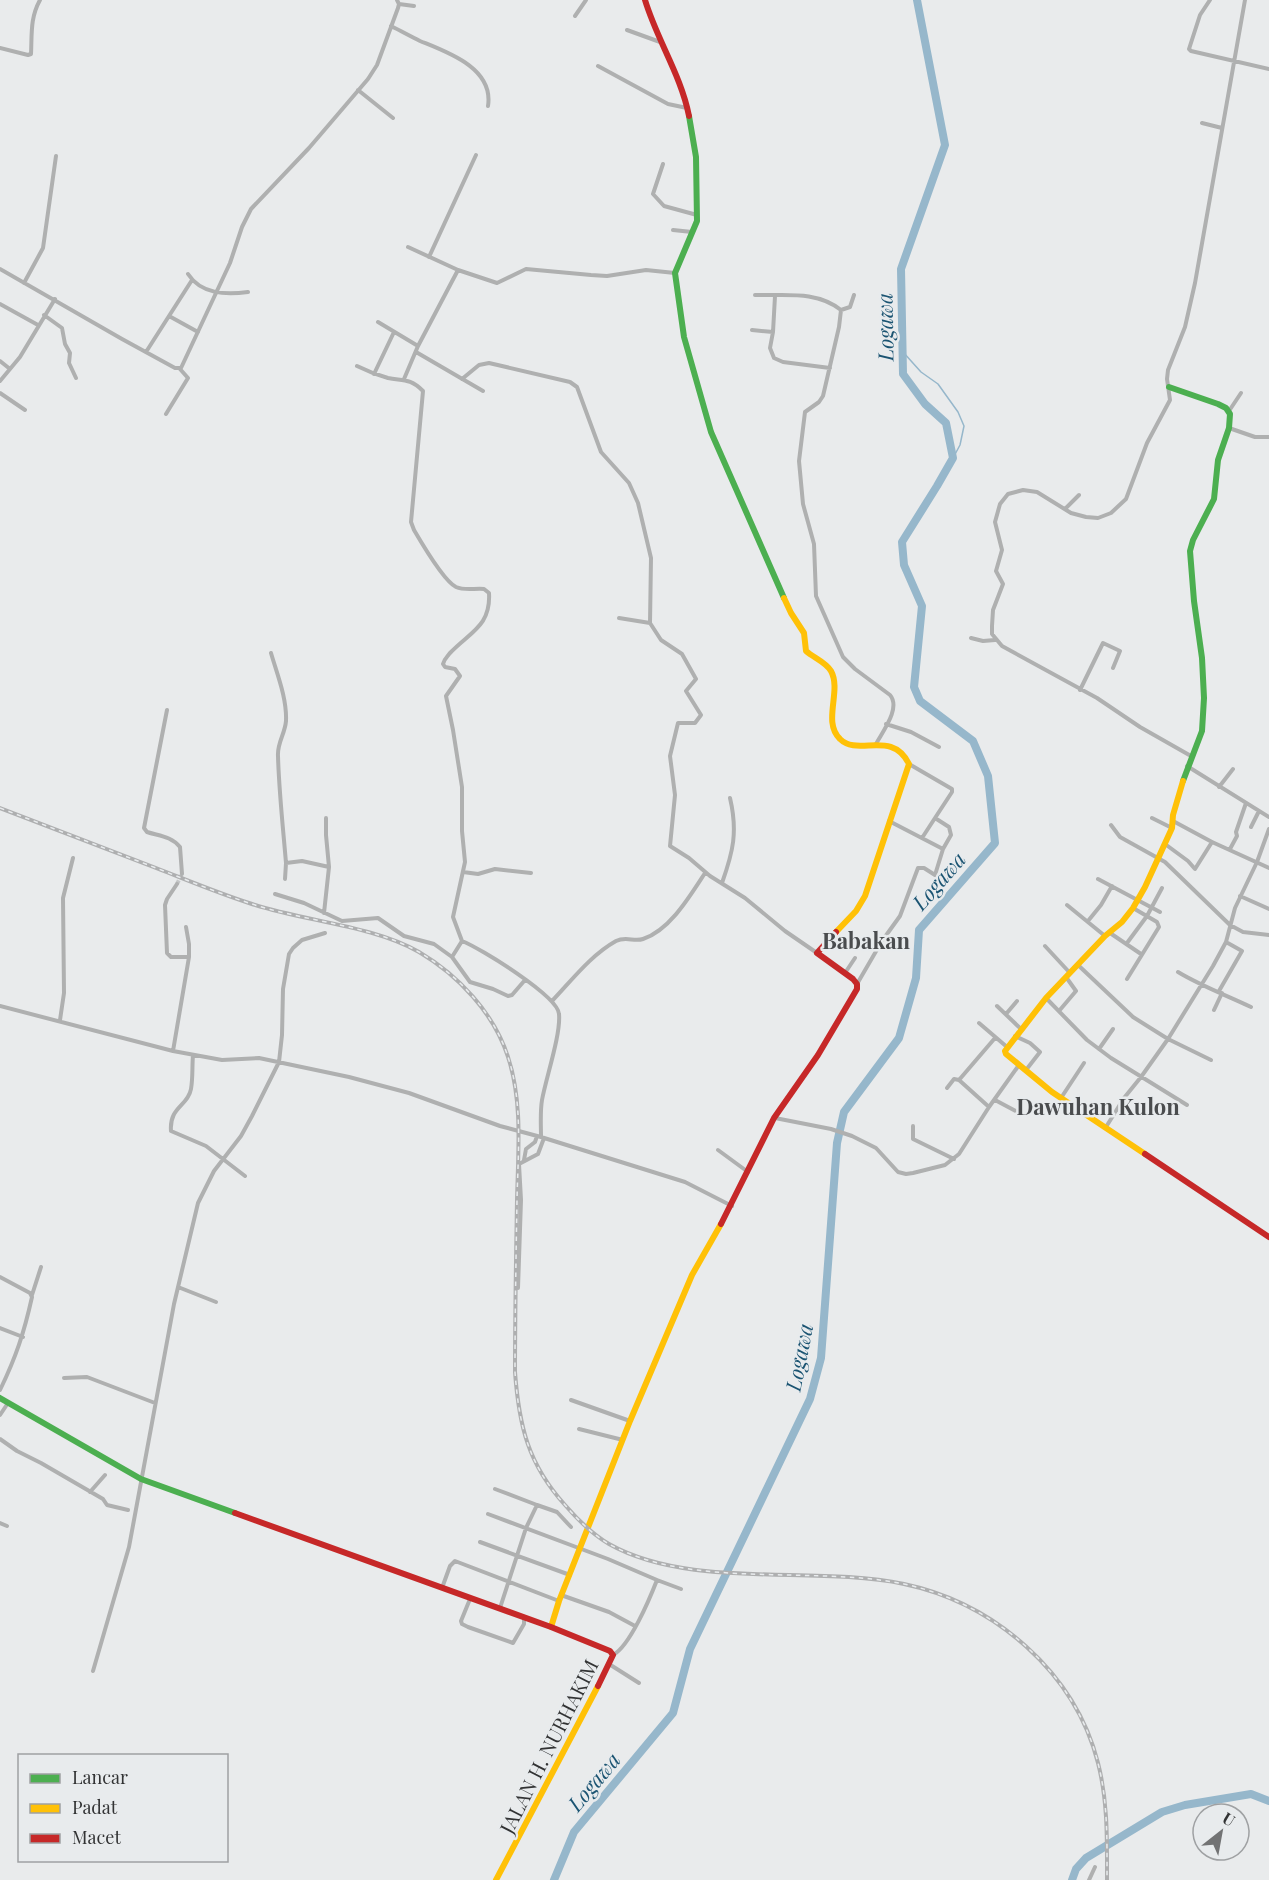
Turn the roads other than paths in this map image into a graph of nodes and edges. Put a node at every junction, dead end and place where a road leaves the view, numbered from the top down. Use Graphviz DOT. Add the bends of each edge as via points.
graph roads {
  1 [pos="39,0"];
  2 [pos="586,0"];
  3 [pos="645,0"];
  4 [pos="1210,0"];
  5 [pos="1245,0"];
  6 [pos="398,2"];
  7 [pos="414,6"];
  8 [pos="575,16"];
  9 [pos="391,26"];
  10 [pos="627,30"];
  11 [pos="661,42"];
  12 [pos="0,48"];
  13 [pos="1235,61"];
  14 [pos="598,66"];
  15 [pos="1269,69"];
  16 [pos="358,90"];
  17 [pos="488,106"];
  18 [pos="687,108"];
  19 [pos="393,118"];
  20 [pos="1203,123"];
  21 [pos="1222,128"];
  22 [pos="476,155"];
  23 [pos="56,156"];
  24 [pos="663,164"];
  25 [pos="698,215"];
  26 [pos="673,230"];
  27 [pos="693,232"];
  28 [pos="408,247"];
  29 [pos="429,257"];
  30 [pos="0,269"];
  31 [pos="458,270"];
  32 [pos="675,273"];
  33 [pos="188,274"];
  34 [pos="192,280"];
  35 [pos="24,283"];
  36 [pos="248,292"];
  37 [pos="216,293"];
  38 [pos="755,295"];
  39 [pos="854,295"];
  40 [pos="775,296"];
  41 [pos="55,299"];
  42 [pos="1,306"];
  43 [pos="841,310"];
  44 [pos="44,315"];
  45 [pos="169,316"];
  46 [pos="378,322"];
  47 [pos="38,325"];
  48 [pos="752,330"];
  49 [pos="198,332"];
  50 [pos="394,332"];
  51 [pos="773,332"];
  52 [pos="418,346"];
  53 [pos="146,352"];
  54 [pos="416,352"];
  55 [pos="0,361"];
  56 [pos="357,366"];
  57 [pos="830,368"];
  58 [pos="10,369"];
  59 [pos="180,369"];
  60 [pos="374,374"];
  61 [pos="76,378"];
  62 [pos="462,378"];
  63 [pos="404,379"];
  64 [pos="0,381"];
  65 [pos="1169,387"];
  66 [pos="483,391"];
  67 [pos="0,393"];
  68 [pos="1241,393"];
  69 [pos="25,410"];
  70 [pos="1229,411"];
  71 [pos="166,414"];
  72 [pos="1229,428"];
  73 [pos="1269,437"];
  74 [pos="1079,495"];
  75 [pos="1065,509"];
  76 [pos="620,618"];
  77 [pos="650,623"];
  78 [pos="971,638"];
  79 [pos="995,640"];
  80 [pos="271,652"];
  81 [pos="1113,668"];
  82 [pos="1080,690"];
  83 [pos="167,710"];
  84 [pos="886,724"];
  85 [pos="876,745"];
  86 [pos="939,747"];
  87 [pos="1191,756"];
  88 [pos="909,764"];
  89 [pos="1187,766"];
  90 [pos="1233,768"];
  91 [pos="1219,787"];
  92 [pos="730,798"];
  93 [pos="1246,803"];
  94 [pos="1259,811"];
  95 [pos="1269,817"];
  96 [pos="327,818"];
  97 [pos="935,818"];
  98 [pos="1152,818"];
  99 [pos="889,821"];
  100 [pos="1111,825"];
  101 [pos="1172,825"];
  102 [pos="1251,827"];
  103 [pos="1269,829"];
  104 [pos="922,838"];
  105 [pos="1212,842"];
  106 [pos="1165,844"];
  107 [pos="943,849"];
  108 [pos="1230,849"];
  109 [pos="74,858"];
  110 [pos="1159,858"];
  111 [pos="1257,862"];
  112 [pos="286,863"];
  113 [pos="329,867"];
  114 [pos="1269,868"];
  115 [pos="463,872"];
  116 [pos="531,873"];
  117 [pos="705,873"];
  118 [pos="182,874"];
  119 [pos="285,879"];
  120 [pos="1098,879"];
  121 [pos="722,883"];
  122 [pos="177,884"];
  123 [pos="1112,886"];
  124 [pos="1162,888"];
  125 [pos="275,894"];
  126 [pos="1240,896"];
  127 [pos="1138,901"];
  128 [pos="1066,905"];
  129 [pos="1132,908"];
  130 [pos="1151,908"];
  131 [pos="1269,909"];
  132 [pos="1160,912"];
  133 [pos="324,913"];
  134 [pos="1147,916"];
  135 [pos="1088,921"];
  136 [pos="1230,925"];
  137 [pos="186,927"];
  138 [pos="325,933"];
  139 [pos="1107,934"];
  140 [pos="1269,935"];
  141 [pos="462,941"];
  142 [pos="1226,942"];
  143 [pos="1127,943"];
  144 [pos="1045,946"];
  145 [pos="817,953"];
  146 [pos="1141,954"];
  147 [pos="189,957"];
  148 [pos="452,957"];
  149 [pos="855,958"];
  150 [pos="1078,965"];
  151 [pos="1178,972"];
  152 [pos="845,973"];
  153 [pos="1068,975"];
  154 [pos="1126,979"];
  155 [pos="525,980"];
  156 [pos="857,984"];
  157 [pos="1201,986"];
  158 [pos="1220,992"];
  159 [pos="1046,998"];
  160 [pos="552,1000"];
  161 [pos="1017,1001"];
  162 [pos="0,1006"];
  163 [pos="997,1006"];
  164 [pos="1251,1007"];
  165 [pos="1214,1010"];
  166 [pos="1059,1011"];
  167 [pos="1006,1014"];
  168 [pos="60,1020"];
  169 [pos="979,1023"];
  170 [pos="1021,1029"];
  171 [pos="1113,1029"];
  172 [pos="1015,1036"];
  173 [pos="995,1038"];
  174 [pos="1168,1039"];
  175 [pos="1007,1047"];
  176 [pos="1099,1048"];
  177 [pos="173,1051"];
  178 [pos="194,1055"];
  179 [pos="1211,1060"];
  180 [pos="279,1062"];
  181 [pos="1084,1063"];
  182 [pos="1020,1065"];
  183 [pos="1026,1070"];
  184 [pos="1141,1077"];
  185 [pos="959,1080"];
  186 [pos="947,1088"];
  187 [pos="1061,1098"];
  188 [pos="994,1100"];
  189 [pos="1187,1105"];
  190 [pos="989,1107"];
  191 [pos="1023,1115"];
  192 [pos="774,1118"];
  193 [pos="913,1126"];
  194 [pos="1106,1127"];
  195 [pos="541,1137"];
  196 [pos="718,1150"];
  197 [pos="223,1158"];
  198 [pos="954,1159"];
  199 [pos="524,1160"];
  200 [pos="749,1173"];
  201 [pos="246,1176"];
  202 [pos="732,1206"];
  203 [pos="1269,1237"];
  204 [pos="40,1267"];
  205 [pos="0,1277"];
  206 [pos="178,1287"];
  207 [pos="518,1287"];
  208 [pos="32,1295"];
  209 [pos="216,1302"];
  210 [pos="0,1328"];
  211 [pos="23,1336"];
  212 [pos="64,1378"];
  213 [pos="0,1390"];
  214 [pos="0,1398"];
  215 [pos="571,1400"];
  216 [pos="8,1403"];
  217 [pos="155,1403"];
  218 [pos="0,1415"];
  219 [pos="630,1421"];
  220 [pos="579,1429"];
  221 [pos="0,1439"];
  222 [pos="623,1440"];
  223 [pos="105,1474"];
  224 [pos="141,1479"];
  225 [pos="495,1489"];
  226 [pos="90,1492"];
  227 [pos="537,1505"];
  228 [pos="128,1510"];
  229 [pos="488,1514"];
  230 [pos="0,1523"];
  231 [pos="7,1526"];
  232 [pos="572,1527"];
  233 [pos="526,1528"];
  234 [pos="480,1542"];
  235 [pos="580,1548"];
  236 [pos="517,1556"];
  237 [pos="570,1575"];
  238 [pos="657,1580"];
  239 [pos="507,1582"];
  240 [pos="442,1588"];
  241 [pos="681,1589"];
  242 [pos="560,1598"];
  243 [pos="470,1599"];
  244 [pos="499,1610"];
  245 [pos="524,1618"];
  246 [pos="635,1626"];
  247 [pos="551,1627"];
  248 [pos="613,1655"];
  249 [pos="609,1664"];
  250 [pos="93,1671"];
  251 [pos="639,1683"];
  252 [pos="1095,1867"];
  253 [pos="496,1880"];
  254 [pos="1089,1880"];
  1 -- 12 [label="street" via="31,25 31,54"];
  2 -- 8 [label="street"];
  3 -- 11 [label="main road"];
  4 -- 13 [label="street" via="1200,15 1189,49"];
  5 -- 13 [label="street"];
  6 -- 7 [label="street"];
  6 -- 9 [label="street"];
  9 -- 16 [label="street" via="377,65"];
  9 -- 17 [label="street" via="460,58 485,83"];
  10 -- 11 [label="street"];
  11 -- 18 [label="main road"];
  13 -- 15 [label="street"];
  13 -- 21 [label="street"];
  14 -- 18 [label="street" via="668,104"];
  16 -- 19 [label="street"];
  16 -- 37 [label="street" via="251,209"];
  18 -- 25 [label="main road" via="696,157"];
  20 -- 21 [label="street"];
  21 -- 65 [label="street" via="1195,283 1185,327 1168,370"];
  22 -- 29 [label="street"];
  23 -- 35 [label="street" via="43,248"];
  24 -- 25 [label="street" via="653,194 664,206"];
  25 -- 27 [label="main road"];
  26 -- 27 [label="street"];
  27 -- 32 [label="main road"];
  28 -- 29 [label="street"];
  29 -- 31 [label="street"];
  30 -- 35 [label="street"];
  31 -- 32 [label="street" via="497,283 526,269 591,276 646,270"];
  31 -- 52 [label="street"];
  32 -- 85 [label="main road" via="684,337 711,432 791,613 804,633 806,651 833,674 834,734 847,744"];
  33 -- 34 [label="street"];
  34 -- 37 [label="street"];
  34 -- 45 [label="street"];
  35 -- 41 [label="street"];
  36 -- 37 [label="street"];
  37 -- 49 [label="street"];
  38 -- 40 [label="street"];
  39 -- 43 [label="street" via="850,307"];
  40 -- 43 [label="street" via="812,296"];
  40 -- 51 [label="street"];
  41 -- 44 [label="street"];
  41 -- 53 [label="street"];
  42 -- 47 [label="street"];
  43 -- 57 [label="street"];
  44 -- 47 [label="street"];
  44 -- 61 [label="street" via="62,328"];
  45 -- 49 [label="street"];
  45 -- 53 [label="street"];
  46 -- 50 [label="street"];
  47 -- 58 [label="street"];
  48 -- 51 [label="street"];
  49 -- 59 [label="street"];
  50 -- 52 [label="street"];
  50 -- 60 [label="street"];
  51 -- 57 [label="street" via="770,348 774,358"];
  52 -- 54 [label="street"];
  53 -- 59 [label="street"];
  54 -- 62 [label="street"];
  54 -- 63 [label="street"];
  55 -- 58 [label="street"];
  56 -- 60 [label="street"];
  57 -- 84 [label="street" via="821,400 805,412 798,452 803,504 814,551 816,596 843,657 893,698 894,707"];
  58 -- 64 [label="street"];
  59 -- 71 [label="street" via="188,378"];
  60 -- 63 [label="street"];
  62 -- 66 [label="street"];
  62 -- 77 [label="street" via="479,365 489,363 577,387 601,452 628,483 638,503 651,558"];
  63 -- 115 [label="street" via="423,393 411,522 414,530 454,585 489,593 489,610 477,630 443,661 445,667 455,669 460,676 446,696 462,788"];
  65 -- 70 [label="main road"];
  65 -- 75 [label="street" via="1169,405 1120,507 1098,518"];
  67 -- 69 [label="street"];
  68 -- 70 [label="street"];
  70 -- 72 [label="main road"];
  72 -- 73 [label="street" via="1255,437"];
  72 -- 87 [label="main road" via="1218,460 1214,499 1190,551 1205,686 1202,731"];
  74 -- 75 [label="street"];
  75 -- 79 [label="street" via="1037,492 1023,490 1008,494 1000,504 995,528 1002,550 996,571 1003,584 992,617"];
  76 -- 77 [label="street"];
  77 -- 117 [label="street" via="661,640 682,654 696,679 686,692 701,715 695,723 678,723 670,756 675,795 669,844"];
  78 -- 79 [label="street"];
  79 -- 82 [label="street"];
  80 -- 112 [label="street" via="286,717 278,749"];
  81 -- 82 [label="street" via="1120,651 1103,643"];
  82 -- 87 [label="street"];
  83 -- 118 [label="street" via="144,828 178,844"];
  84 -- 85 [label="street"];
  84 -- 86 [label="street"];
  85 -- 88 [label="main road" via="898,749"];
  87 -- 89 [label="main road"];
  88 -- 97 [label="street" via="952,789"];
  88 -- 99 [label="main road"];
  89 -- 91 [label="street"];
  89 -- 101 [label="main road"];
  90 -- 91 [label="street"];
  91 -- 93 [label="street"];
  92 -- 121 [label="street" via="734,842"];
  93 -- 94 [label="street"];
  93 -- 108 [label="street"];
  94 -- 95 [label="street"];
  94 -- 102 [label="street"];
  96 -- 113 [label="street"];
  97 -- 104 [label="street"];
  97 -- 107 [label="street" via="950,830"];
  98 -- 101 [label="street"];
  99 -- 104 [label="street"];
  99 -- 145 [label="main road" via="862,902"];
  100 -- 110 [label="street" via="1120,837"];
  101 -- 105 [label="street"];
  101 -- 106 [label="main road"];
  103 -- 111 [label="street"];
  104 -- 107 [label="street"];
  105 -- 106 [label="street" via="1195,869"];
  105 -- 108 [label="street"];
  106 -- 110 [label="main road"];
  107 -- 156 [label="street" via="935,875 918,868 900,916"];
  108 -- 111 [label="street"];
  109 -- 168 [label="street" via="63,898 64,993"];
  110 -- 127 [label="main road"];
  110 -- 136 [label="street"];
  111 -- 114 [label="street"];
  111 -- 126 [label="street"];
  112 -- 113 [label="street" via="302,861"];
  112 -- 119 [label="street"];
  113 -- 133 [label="street"];
  115 -- 116 [label="street" via="478,874 495,868"];
  115 -- 141 [label="street" via="453,917"];
  117 -- 121 [label="street"];
  117 -- 160 [label="street" via="689,898 662,927 641,939 615,942 590,960"];
  120 -- 123 [label="street"];
  121 -- 145 [label="street"];
  122 -- 147 [label="street" via="166,902 167,953 171,957"];
  123 -- 127 [label="street"];
  123 -- 135 [label="street"];
  124 -- 130 [label="street"];
  125 -- 133 [label="street"];
  126 -- 131 [label="street"];
  126 -- 136 [label="street"];
  127 -- 129 [label="main road"];
  127 -- 130 [label="street"];
  128 -- 135 [label="street"];
  129 -- 134 [label="street"];
  129 -- 139 [label="main road"];
  130 -- 132 [label="street"];
  130 -- 134 [label="street"];
  133 -- 148 [label="street" via="347,922 378,918 404,936 434,944"];
  134 -- 143 [label="street"];
  134 -- 146 [label="street" via="1159,927"];
  135 -- 139 [label="street"];
  136 -- 140 [label="street" via="1243,932"];
  136 -- 142 [label="street"];
  137 -- 147 [label="street"];
  138 -- 180 [label="street" via="302,940 289,954"];
  139 -- 143 [label="street"];
  139 -- 150 [label="main road"];
  141 -- 148 [label="street"];
  141 -- 155 [label="street"];
  142 -- 157 [label="street"];
  142 -- 158 [label="street" via="1242,951"];
  143 -- 146 [label="street"];
  144 -- 153 [label="street"];
  145 -- 152 [label="main road"];
  146 -- 154 [label="street"];
  147 -- 177 [label="street"];
  148 -- 155 [label="street" via="470,982 508,996"];
  149 -- 152 [label="street"];
  150 -- 153 [label="main road"];
  150 -- 174 [label="street" via="1133,1017"];
  151 -- 157 [label="street"];
  152 -- 156 [label="main road"];
  153 -- 159 [label="main road"];
  153 -- 166 [label="street" via="1076,991"];
  155 -- 160 [label="street"];
  156 -- 192 [label="main road" via="818,1055"];
  157 -- 158 [label="street"];
  157 -- 174 [label="street"];
  158 -- 164 [label="street"];
  158 -- 165 [label="street"];
  159 -- 166 [label="street"];
  159 -- 170 [label="main road"];
  160 -- 195 [label="street" via="559,1017 542,1100"];
  161 -- 167 [label="street"];
  162 -- 168 [label="street"];
  163 -- 167 [label="street"];
  166 -- 176 [label="street" via="1080,1035"];
  167 -- 170 [label="street"];
  168 -- 177 [label="street"];
  169 -- 173 [label="street"];
  170 -- 172 [label="main road"];
  171 -- 176 [label="street"];
  172 -- 175 [label="main road"];
  172 -- 183 [label="street" via="1040,1052"];
  173 -- 175 [label="street"];
  173 -- 185 [label="street"];
  174 -- 179 [label="street"];
  174 -- 184 [label="street"];
  175 -- 182 [label="main road" via="1006,1054"];
  176 -- 184 [label="street"];
  177 -- 178 [label="street"];
  178 -- 180 [label="street"];
  178 -- 197 [label="street" via="191,1091 175,1111 170,1129"];
  180 -- 195 [label="street" via="409,1093"];
  180 -- 197 [label="street" via="241,1136"];
  181 -- 187 [label="street"];
  182 -- 183 [label="main road"];
  182 -- 188 [label="street"];
  183 -- 187 [label="main road"];
  184 -- 189 [label="street"];
  184 -- 194 [label="street"];
  185 -- 186 [label="street" via="954,1079"];
  185 -- 190 [label="street"];
  187 -- 194 [label="main road"];
  188 -- 190 [label="street"];
  188 -- 191 [label="street"];
  190 -- 198 [label="street"];
  192 -- 198 [label="street" via="852,1136 876,1148 901,1174 941,1166"];
  192 -- 200 [label="main road"];
  193 -- 198 [label="street" via="913,1139"];
  194 -- 203 [label="main road"];
  195 -- 199 [label="street" via="526,1149"];
  195 -- 199 [label="street" via="538,1154"];
  195 -- 202 [label="street" via="685,1182"];
  196 -- 200 [label="street"];
  197 -- 201 [label="street"];
  197 -- 206 [label="street" via="198,1203"];
  199 -- 207 [label="street" via="519,1164"];
  200 -- 202 [label="main road"];
  202 -- 219 [label="main road" via="692,1275"];
  204 -- 208 [label="street"];
  205 -- 208 [label="street"];
  206 -- 209 [label="street"];
  206 -- 217 [label="street"];
  208 -- 211 [label="street"];
  210 -- 211 [label="street"];
  211 -- 213 [label="street"];
  212 -- 217 [label="street" via="87,1377"];
  214 -- 216 [label="main road, JALAN H. NURHAKIM"];
  215 -- 219 [label="street"];
  216 -- 218 [label="street"];
  216 -- 224 [label="main road, JALAN H. NURHAKIM"];
  217 -- 224 [label="street"];
  219 -- 222 [label="main road"];
  220 -- 222 [label="street"];
  221 -- 226 [label="street"];
  222 -- 235 [label="main road"];
  223 -- 226 [label="street"];
  224 -- 240 [label="main road, JALAN H. NURHAKIM"];
  224 -- 250 [label="street" via="129,1547"];
  225 -- 227 [label="street"];
  226 -- 228 [label="street" via="107,1505"];
  227 -- 232 [label="street" via="557,1512"];
  227 -- 233 [label="street"];
  229 -- 233 [label="street"];
  230 -- 231 [label="street"];
  233 -- 235 [label="street"];
  233 -- 236 [label="street"];
  234 -- 236 [label="street"];
  235 -- 237 [label="main road"];
  235 -- 238 [label="street"];
  236 -- 237 [label="street"];
  236 -- 239 [label="street"];
  237 -- 242 [label="main road"];
  238 -- 241 [label="street"];
  238 -- 246 [label="street"];
  239 -- 240 [label="street" via="454,1561"];
  239 -- 242 [label="street"];
  239 -- 244 [label="street"];
  240 -- 243 [label="main road, JALAN H. NURHAKIM"];
  242 -- 246 [label="street" via="609,1612"];
  242 -- 247 [label="main road"];
  243 -- 244 [label="main road, JALAN H. NURHAKIM"];
  243 -- 245 [label="street" via="461,1622 464,1626 513,1643"];
  244 -- 245 [label="main road, JALAN H. NURHAKIM"];
  245 -- 247 [label="main road, JALAN H. NURHAKIM"];
  246 -- 248 [label="street"];
  247 -- 248 [label="main road, JALAN H. NURHAKIM"];
  248 -- 249 [label="main road, JALAN H. NURHAKIM"];
  249 -- 251 [label="street"];
  249 -- 253 [label="main road, JALAN H. NURHAKIM"];
  252 -- 254 [label="street"];
}
